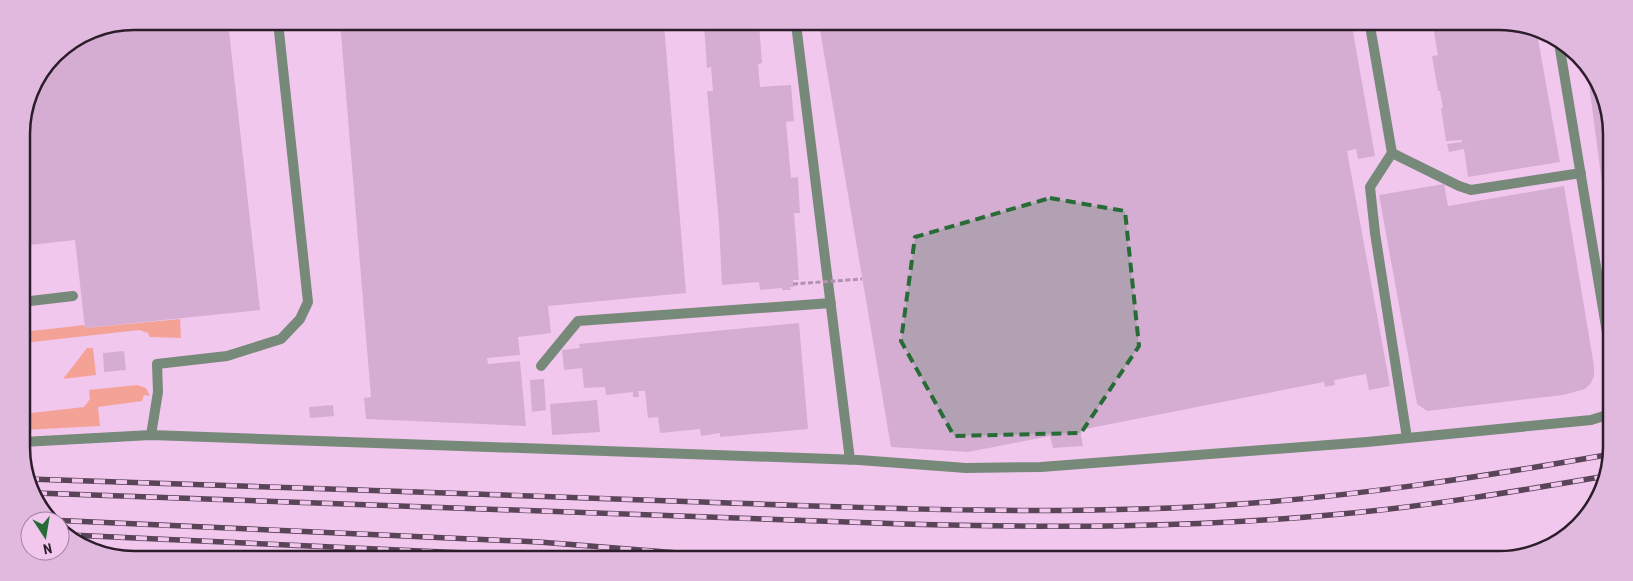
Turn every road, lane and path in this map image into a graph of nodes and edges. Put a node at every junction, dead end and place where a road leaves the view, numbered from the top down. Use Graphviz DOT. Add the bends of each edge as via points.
graph roads {
  1 [pos="279,30"];
  2 [pos="797,30"];
  3 [pos="1371,30"];
  4 [pos="1560,50"];
  5 [pos="1392,153"];
  6 [pos="1580,173"];
  7 [pos="862,279"];
  8 [pos="793,284"];
  9 [pos="73,296"];
  10 [pos="30,301"];
  11 [pos="831,303"];
  12 [pos="1603,309"];
  13 [pos="540,366"];
  14 [pos="1603,416"];
  15 [pos="151,435"];
  16 [pos="1406,438"];
  17 [pos="30,442"];
  18 [pos="850,460"];
  1 -- 15 [label="lane" via="308,302 300,319 281,339 227,356 157,364 158,392"];
  2 -- 11 [label="lane"];
  3 -- 5 [label="lane"];
  4 -- 6 [label="lane"];
  5 -- 6 [label="lane" via="1471,190"];
  5 -- 16 [label="lane" via="1370,187"];
  6 -- 12 [label="lane"];
  7 -- 8 [label="path, bridge"];
  9 -- 10 [label="lane"];
  11 -- 13 [label="lane" via="578,321"];
  11 -- 18 [label="lane"];
  14 -- 16 [label="lane"];
  15 -- 17 [label="lane"];
  15 -- 18 [label="lane"];
  16 -- 18 [label="lane" via="1041,467 966,468"];
}
